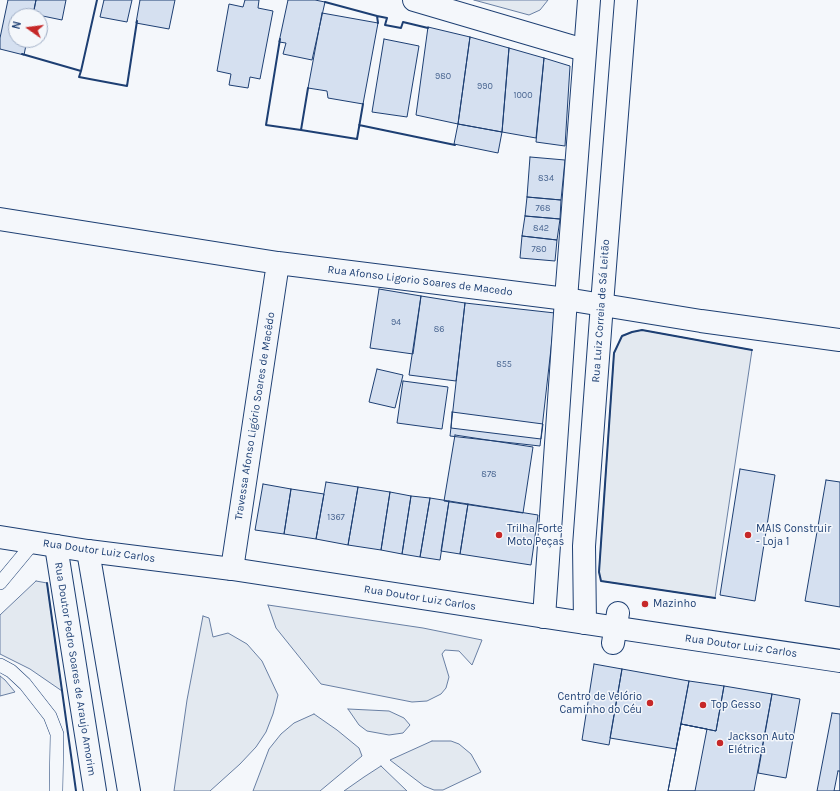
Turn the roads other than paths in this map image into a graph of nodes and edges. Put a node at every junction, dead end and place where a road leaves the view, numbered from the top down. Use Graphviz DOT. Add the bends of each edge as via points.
graph roads {
  1 [pos="414,0"];
  2 [pos="589,0"];
  3 [pos="626,0"];
  4 [pos="584,50"];
  5 [pos="0,219"];
  6 [pos="278,263"];
  7 [pos="566,299"];
  8 [pos="602,304"];
  9 [pos="840,340"];
  10 [pos="0,537"];
  11 [pos="34,542"];
  12 [pos="56,546"];
  13 [pos="88,551"];
  14 [pos="232,569"];
  15 [pos="0,583"];
  16 [pos="544,617"];
  17 [pos="585,623"];
  18 [pos="840,661"];
  19 [pos="0,665"];
  20 [pos="56,791"];
  21 [pos="95,791"];
  22 [pos="129,791"];
  1 -- 4 [label="main road"];
  2 -- 4 [label="main road"];
  3 -- 8 [label="main road, Rua Luiz Correia de Sá Leitão"];
  4 -- 7 [label="main road"];
  5 -- 6 [label="main road, Rua Afonso Ligorio Soares de Macedo"];
  6 -- 7 [label="main road, Rua Afonso Ligorio Soares de Macedo"];
  6 -- 14 [label="main road, Travessa Afonso Ligório Soares de Macêdo"];
  7 -- 8 [label="main road, Rua Afonso Ligorio Soares de Macedo"];
  7 -- 16 [label="main road"];
  8 -- 9 [label="main road, Rua Afonso Ligorio Soares de Macedo" via="701,321"];
  8 -- 17 [label="main road, Rua Luiz Correia de Sá Leitão" via="584,546"];
  10 -- 11 [label="main road, Rua Doutor Luiz Carlos"];
  11 -- 12 [label="main road, Rua Doutor Luiz Carlos"];
  11 -- 15 [label="lane"];
  12 -- 13 [label="main road, Rua Doutor Luiz Carlos"];
  12 -- 21 [label="main road, Rua Doutor Pedro Soares de Araujo Amorim"];
  13 -- 14 [label="main road, Rua Doutor Luiz Carlos"];
  13 -- 22 [label="main road"];
  14 -- 16 [label="main road, Rua Doutor Luiz Carlos"];
  16 -- 17 [label="main road, Rua Doutor Luiz Carlos"];
  17 -- 18 [label="main road, Rua Doutor Luiz Carlos"];
  19 -- 20 [label="lane" via="26,684 50,716 57,734"];
}
